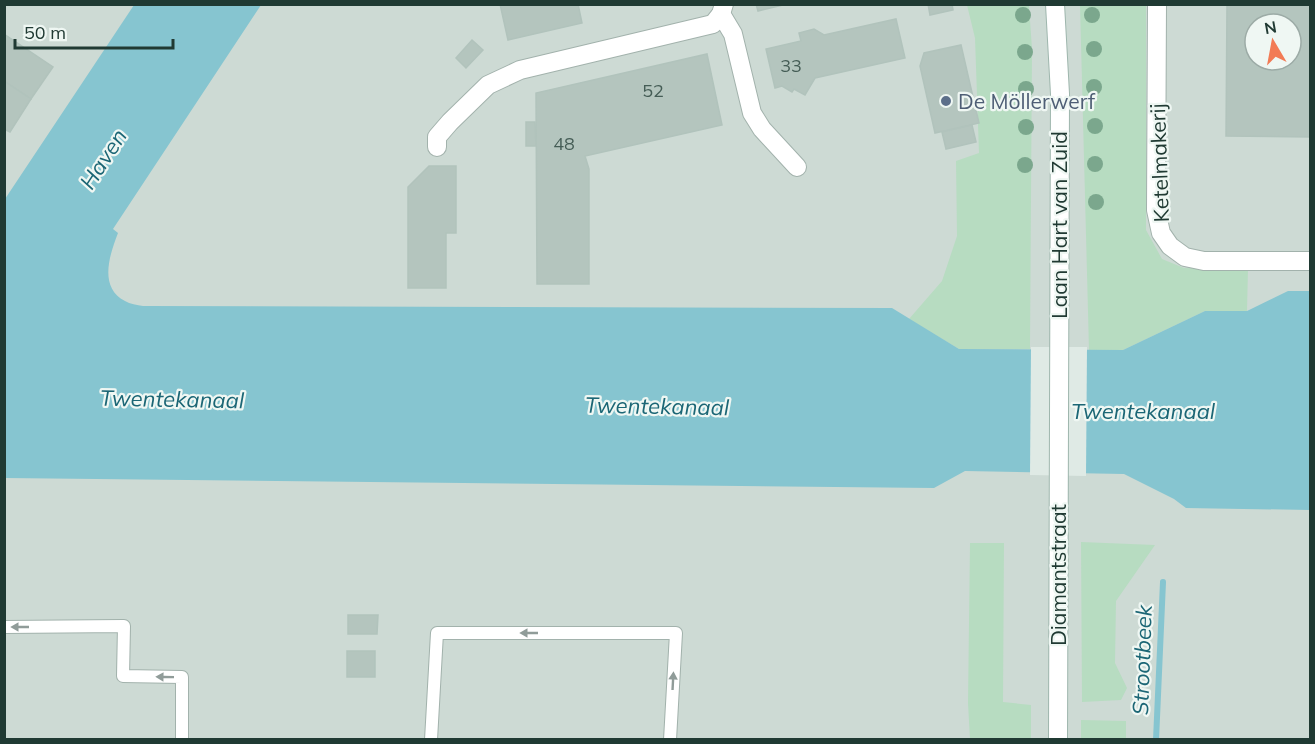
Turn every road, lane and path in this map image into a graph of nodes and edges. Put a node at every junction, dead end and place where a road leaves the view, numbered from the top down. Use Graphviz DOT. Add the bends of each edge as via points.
graph roads {
  1 [pos="1055,4"];
  2 [pos="1157,4"];
  3 [pos="723,9"];
  4 [pos="437,147"];
  5 [pos="798,168"];
  6 [pos="1311,261"];
  7 [pos="1059,410"];
  8 [pos="4,627"];
  9 [pos="182,740"];
  10 [pos="431,740"];
  11 [pos="670,740"];
  12 [pos="1058,740"];
  1 -- 7 [label="street, Laan Hart van Zuid" via="1060,94"];
  2 -- 6 [label="street, Ketelmakerij" via="1156,210 1161,232 1170,246 1185,257 1204,261"];
  3 -- 4 [label="street" via="713,24 520,70 488,85 437,137"];
  3 -- 5 [label="street" via="752,113"];
  7 -- 12 [label="street, Diamantstraat"];
  9 -- 8 [label="lane, one-way" via="182,677 123,676 124,626"];
  11 -- 10 [label="lane, one-way" via="676,633 436,633"];
}
